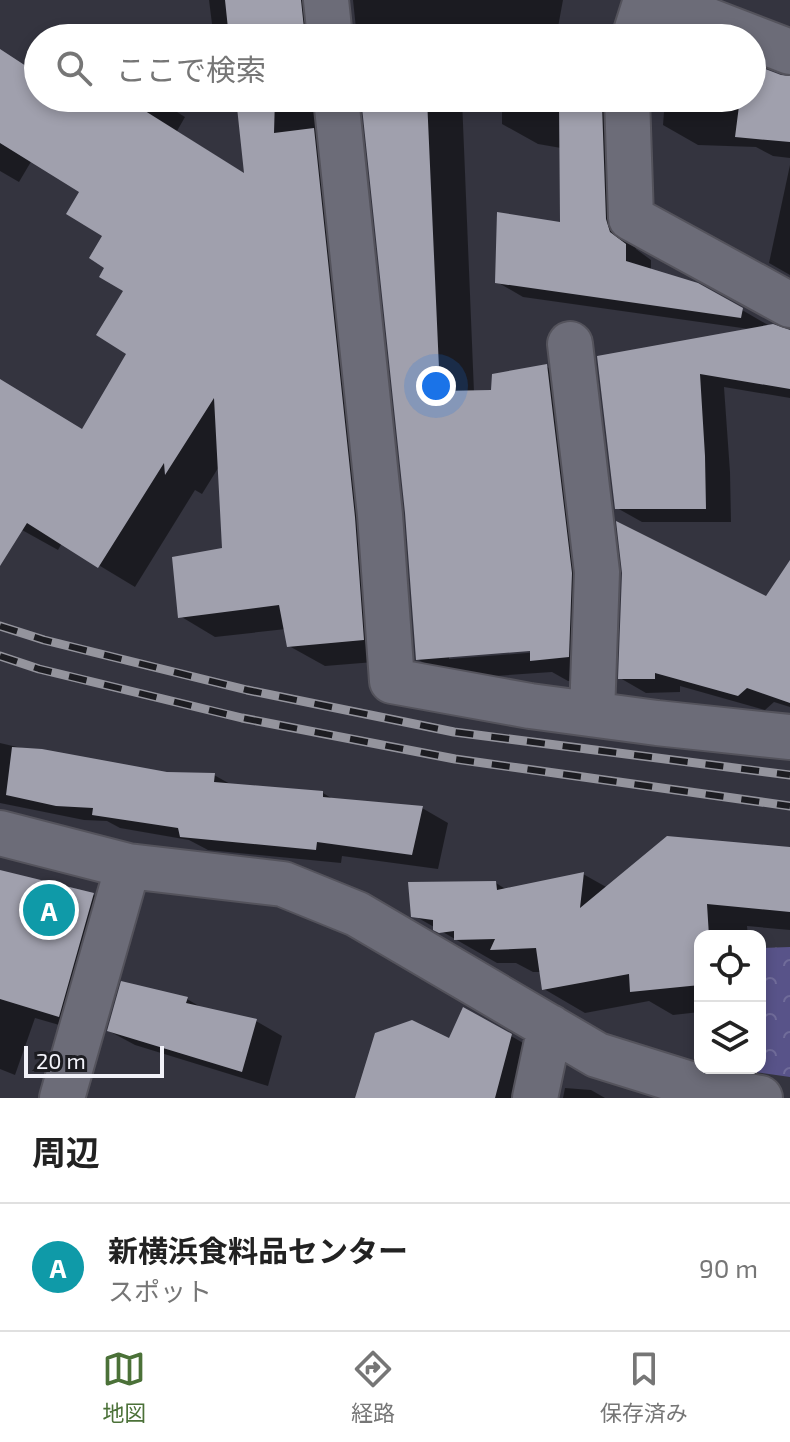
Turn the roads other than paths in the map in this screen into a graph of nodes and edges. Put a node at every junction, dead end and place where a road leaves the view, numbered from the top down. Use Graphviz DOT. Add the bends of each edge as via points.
graph roads {
  1 [pos="326,0"];
  2 [pos="646,0"];
  3 [pos="655,0"];
  4 [pos="329,24"];
  5 [pos="638,24"];
  6 [pos="717,24"];
  7 [pos="766,43"];
  8 [pos="790,52"];
  9 [pos="337,112"];
  10 [pos="627,112"];
  11 [pos="790,305"];
  12 [pos="570,344"];
  13 [pos="592,714"];
  14 [pos="790,737"];
  15 [pos="0,833"];
  16 [pos="128,866"];
  17 [pos="550,1027"];
  18 [pos="62,1098"];
  19 [pos="535,1098"];
  20 [pos="760,1098"];
  1 -- 4 [label="street"];
  2 -- 5 [label="street"];
  3 -- 6 [label="street"];
  7 -- 8 [label="street"];
  9 -- 13 [label="street" via="392,681"];
  10 -- 11 [label="street" via="631,218"];
  12 -- 13 [label="street" via="597,572"];
  13 -- 14 [label="street"];
  15 -- 16 [label="street"];
  16 -- 17 [label="street" via="283,884 357,914"];
  16 -- 18 [label="street"];
  17 -- 19 [label="street"];
  17 -- 20 [label="street" via="597,1055 706,1089"];
}
